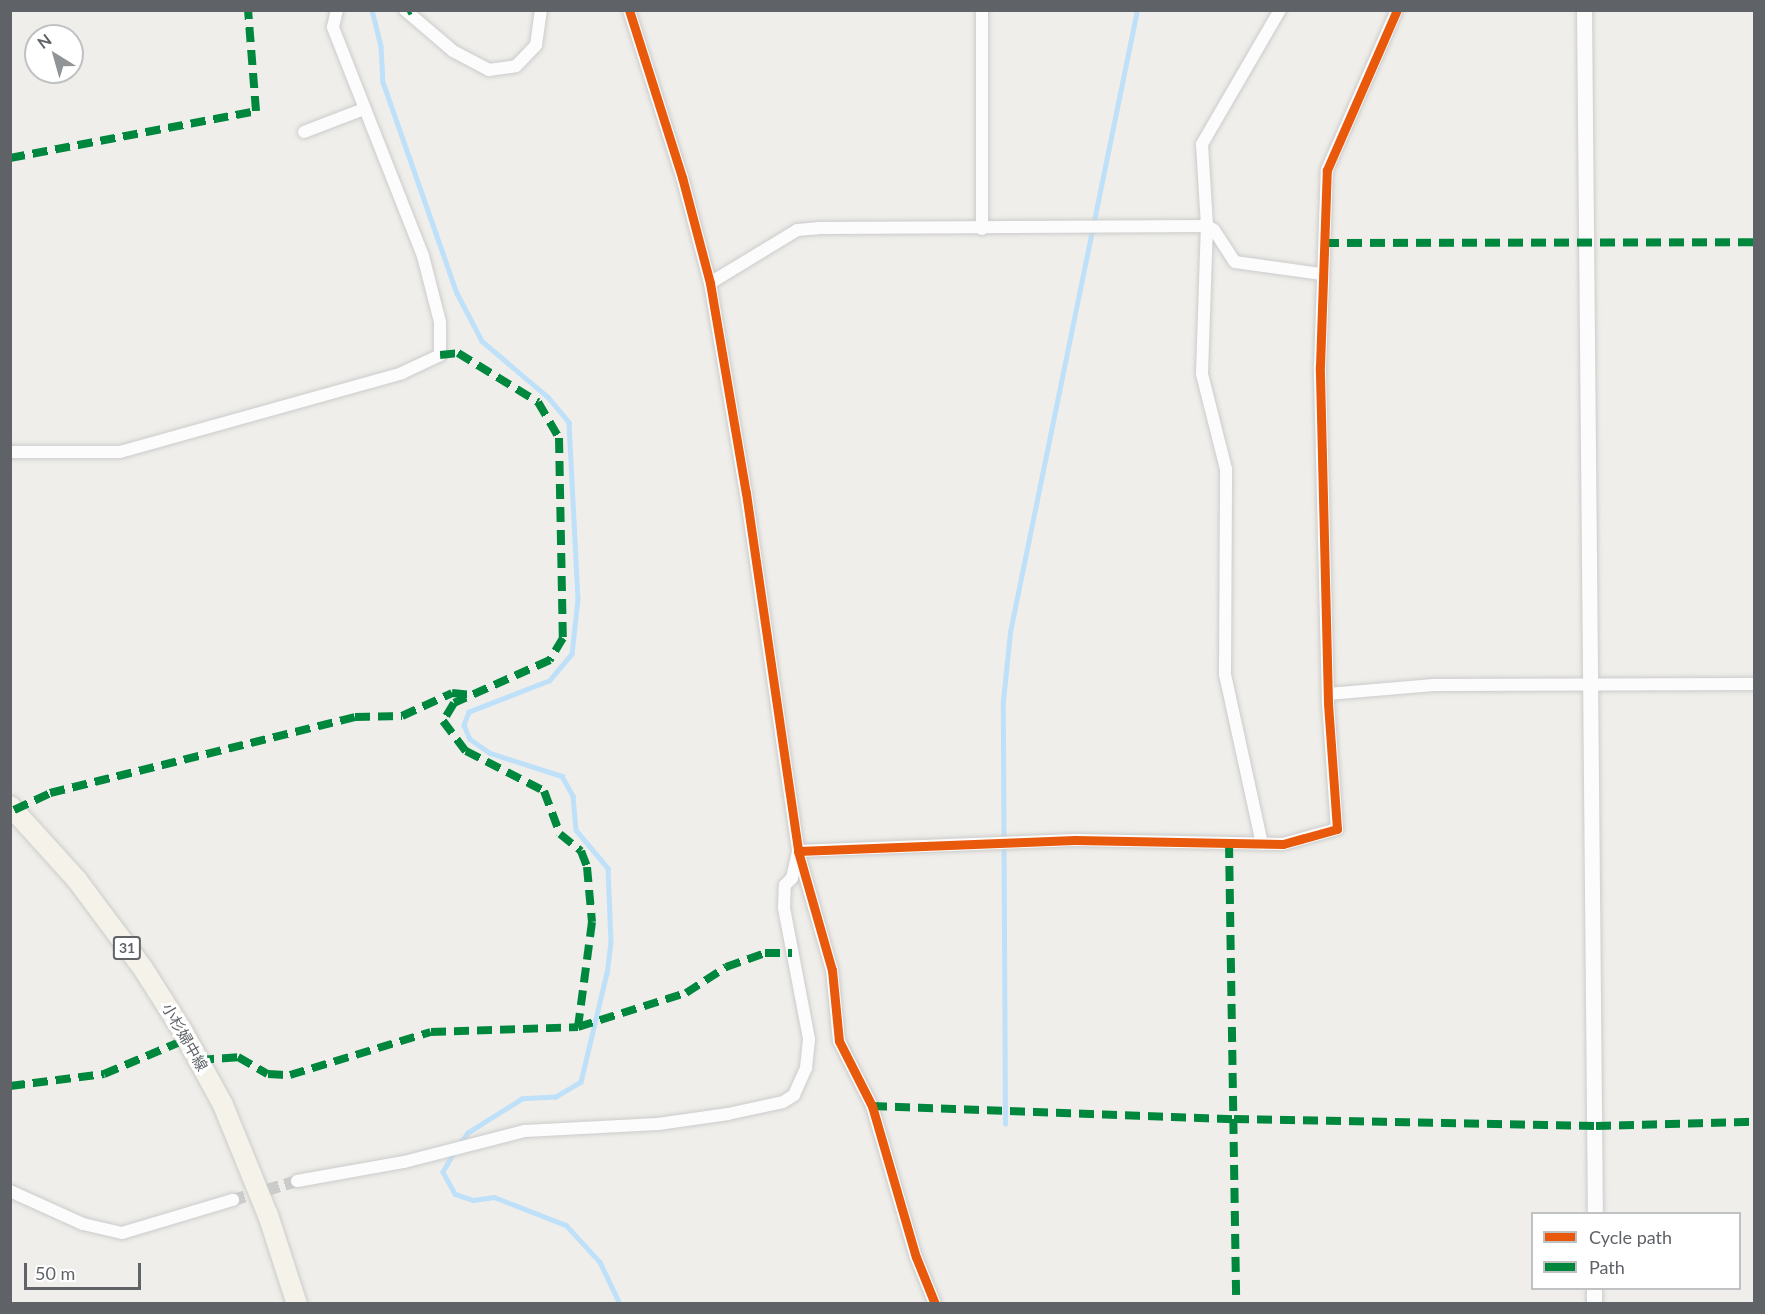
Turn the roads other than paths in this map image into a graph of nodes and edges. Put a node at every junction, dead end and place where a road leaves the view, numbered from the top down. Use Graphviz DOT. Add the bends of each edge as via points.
graph roads {
  1 [pos="337,10"];
  2 [pos="405,10"];
  3 [pos="541,10"];
  4 [pos="629,10"];
  5 [pos="982,10"];
  6 [pos="1280,10"];
  7 [pos="1397,10"];
  8 [pos="1584,10"];
  9 [pos="364,109"];
  10 [pos="304,132"];
  11 [pos="1207,226"];
  12 [pos="982,229"];
  13 [pos="1322,274"];
  14 [pos="710,283"];
  15 [pos="10,453"];
  16 [pos="1755,684"];
  17 [pos="1590,686"];
  18 [pos="1328,694"];
  19 [pos="10,806"];
  20 [pos="1262,844"];
  21 [pos="798,851"];
  22 [pos="297,1181"];
  23 [pos="10,1191"];
  24 [pos="233,1200"];
  25 [pos="1595,1212"];
  26 [pos="297,1304"];
  27 [pos="935,1304"];
  1 -- 9 [label="street" via="333,27"];
  2 -- 3 [label="street" via="453,51 489,70 516,66 536,45"];
  4 -- 14 [label="street" via="682,177"];
  5 -- 12 [label="street"];
  6 -- 11 [label="street" via="1202,144"];
  7 -- 13 [label="street" via="1327,170"];
  8 -- 17 [label="street"];
  9 -- 10 [label="street"];
  9 -- 15 [label="street" via="423,256 440,322 440,354 402,373 120,452"];
  11 -- 12 [label="street"];
  11 -- 13 [label="street" via="1235,262"];
  11 -- 20 [label="street" via="1202,374 1226,469 1225,675"];
  12 -- 14 [label="street" via="797,230"];
  13 -- 18 [label="street" via="1320,366"];
  14 -- 21 [label="street" via="746,492"];
  16 -- 17 [label="street"];
  17 -- 18 [label="street" via="1434,685"];
  17 -- 25 [label="street"];
  18 -- 20 [label="street" via="1337,829 1283,844"];
  19 -- 26 [label="main road, 小杉婦中線 / 31" via="77,880 144,970 182,1030 223,1105 268,1215"];
  20 -- 21 [label="street" via="1075,840"];
  21 -- 22 [label="street" via="792,878 785,885 784,908 809,1039 807,1068 794,1095 783,1102 728,1114 605,1129 525,1131 438,1154"];
  21 -- 27 [label="street" via="832,970 839,1041 872,1106 916,1257"];
  23 -- 24 [label="street" via="83,1224 122,1233"];
}
